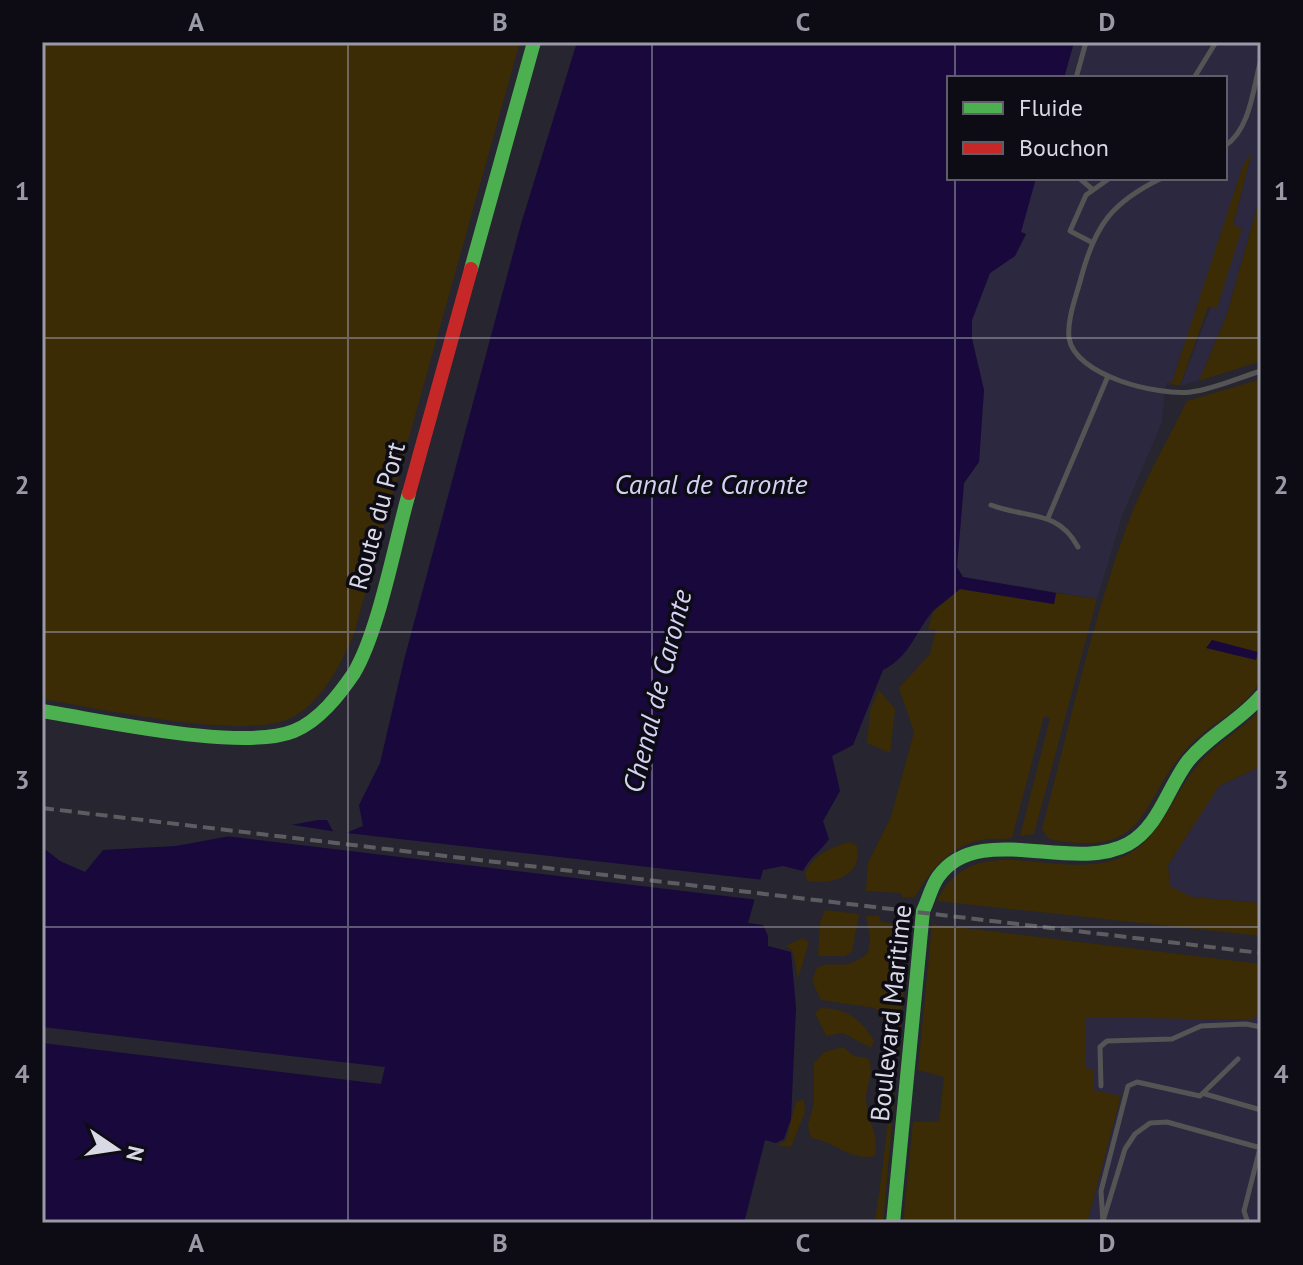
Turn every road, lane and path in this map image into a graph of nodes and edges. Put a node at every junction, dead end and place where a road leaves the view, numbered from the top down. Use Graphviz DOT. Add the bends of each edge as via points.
graph roads {
  1 [pos="534,42"];
  2 [pos="1086,42"];
  3 [pos="1216,42"];
  4 [pos="1261,59"];
  5 [pos="1077,76"];
  6 [pos="1195,76"];
  7 [pos="1227,144"];
  8 [pos="1081,180"];
  9 [pos="1107,180"];
  10 [pos="1158,180"];
  11 [pos="1092,189"];
  12 [pos="1093,243"];
  13 [pos="1261,371"];
  14 [pos="1108,376"];
  15 [pos="991,505"];
  16 [pos="1048,518"];
  17 [pos="1078,547"];
  18 [pos="1261,696"];
  19 [pos="42,711"];
  20 [pos="1261,1027"];
  21 [pos="1238,1059"];
  22 [pos="1101,1086"];
  23 [pos="1205,1094"];
  24 [pos="1261,1110"];
  25 [pos="1261,1148"];
  26 [pos="1109,1159"];
  27 [pos="1121,1162"];
  28 [pos="893,1223"];
  29 [pos="1103,1223"];
  30 [pos="1248,1223"];
  1 -- 19 [label="street, Route du Port" via="368,640 337,698 319,717 267,739 172,732"];
  2 -- 5 [label="lane"];
  3 -- 6 [label="lane"];
  4 -- 7 [label="lane" via="1245,121"];
  8 -- 11 [label="lane"];
  9 -- 11 [label="lane"];
  10 -- 12 [label="lane" via="1111,211"];
  11 -- 12 [label="lane" via="1070,231"];
  12 -- 14 [label="lane" via="1069,326 1070,341 1085,365"];
  13 -- 14 [label="lane" via="1187,392"];
  14 -- 16 [label="lane"];
  15 -- 16 [label="lane"];
  16 -- 17 [label="lane" via="1064,526"];
  18 -- 28 [label="street, Boulevard Maritime" via="1189,760 1151,823 1130,843 1093,855 979,850 953,863 933,886 922,919"];
  20 -- 22 [label="lane" via="1201,1026 1172,1039 1107,1041 1100,1047"];
  21 -- 23 [label="lane"];
  23 -- 24 [label="lane"];
  23 -- 26 [label="lane" via="1132,1083"];
  25 -- 27 [label="lane" via="1158,1121 1141,1127"];
  25 -- 30 [label="lane" via="1244,1211"];
  26 -- 27 [label="lane"];
  26 -- 29 [label="lane" via="1099,1206"];
  27 -- 29 [label="lane"];
}
